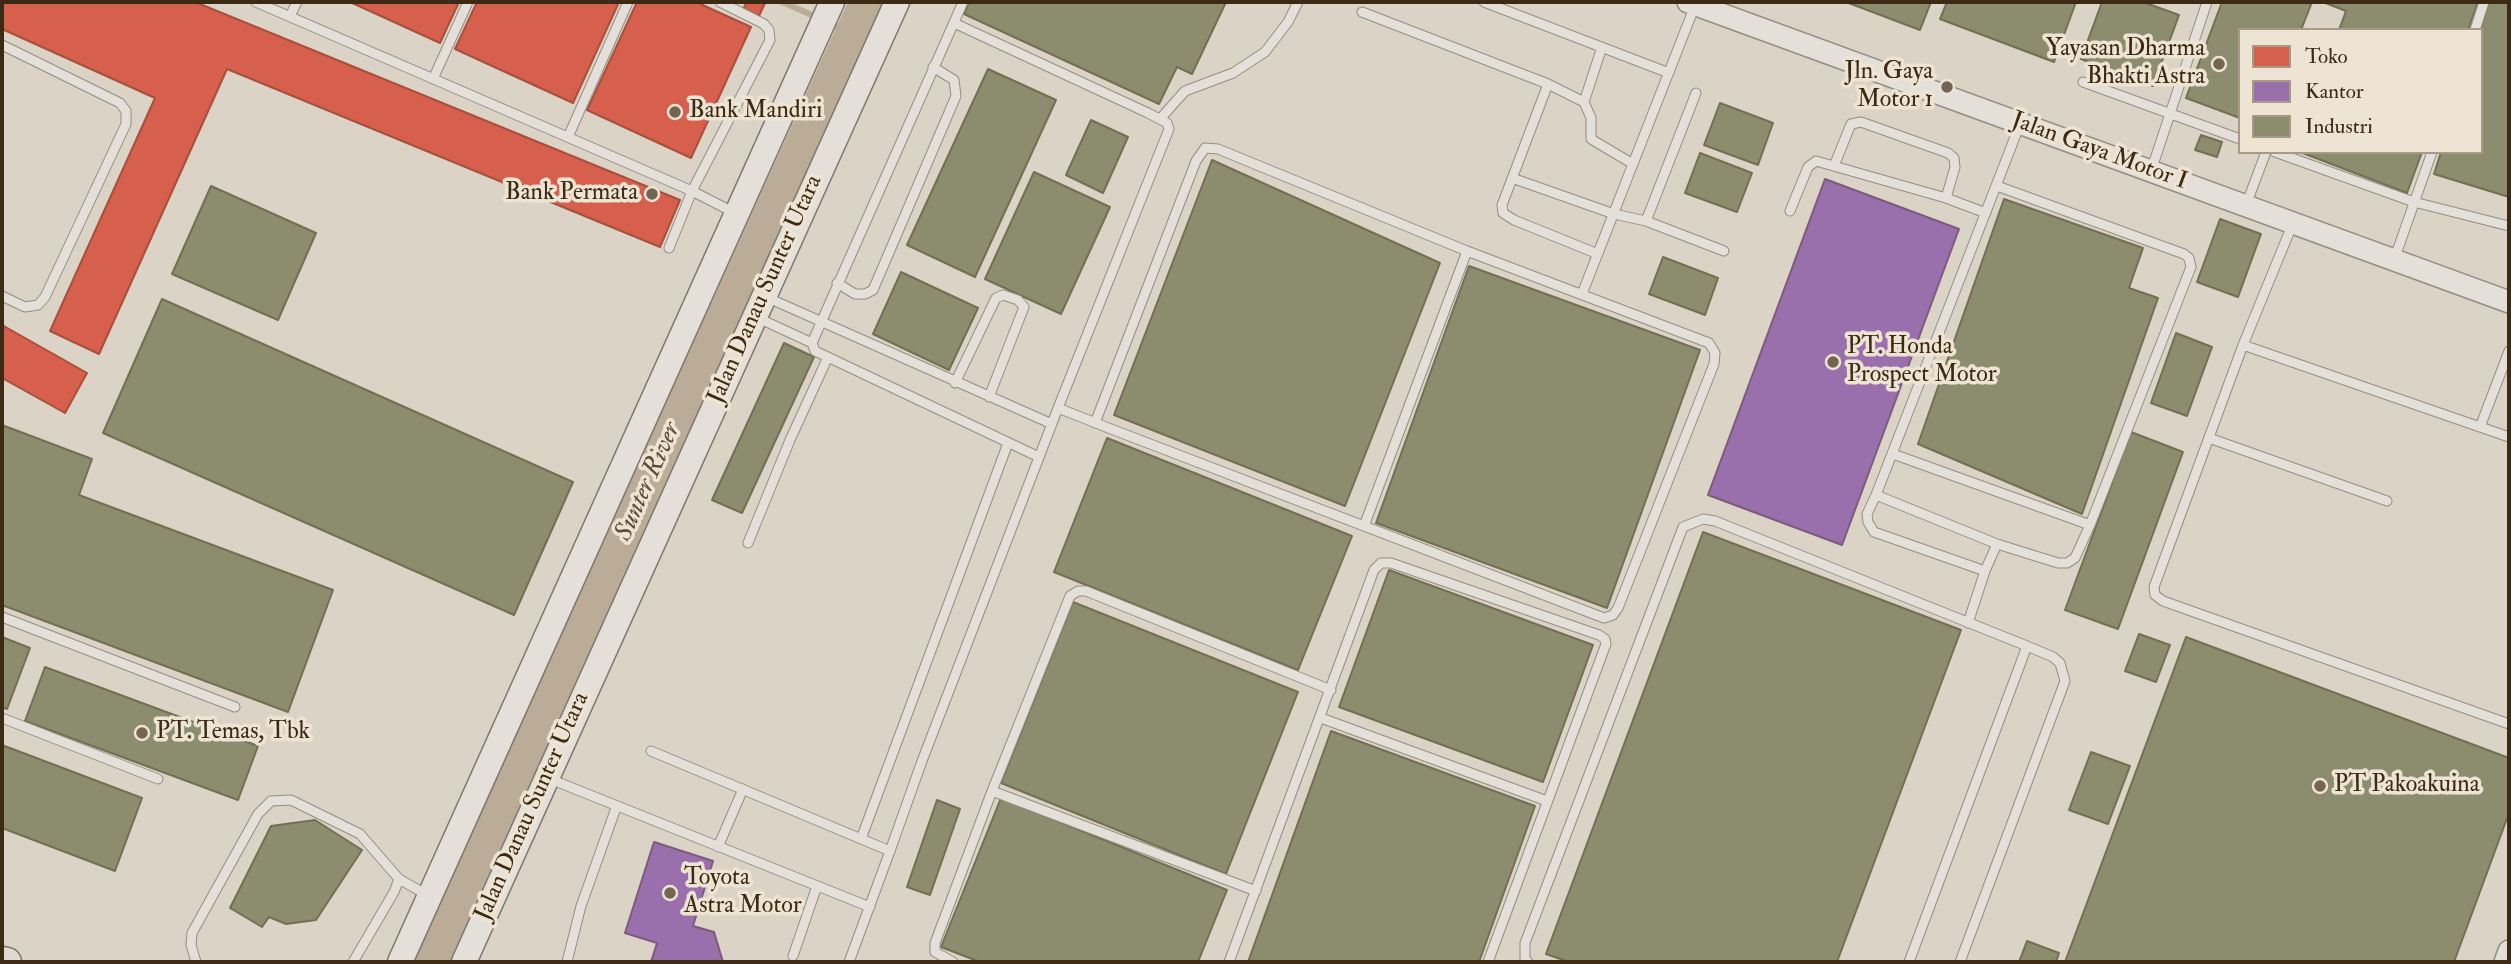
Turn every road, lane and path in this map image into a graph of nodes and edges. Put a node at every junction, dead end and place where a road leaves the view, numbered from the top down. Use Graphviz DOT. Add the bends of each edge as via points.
graph roads {
  1 [pos="256,2"];
  2 [pos="297,2"];
  3 [pos="468,2"];
  4 [pos="628,2"];
  5 [pos="720,2"];
  6 [pos="895,2"];
  7 [pos="963,2"];
  8 [pos="1298,2"];
  9 [pos="1484,2"];
  10 [pos="2207,2"];
  11 [pos="2484,2"];
  12 [pos="1693,3"];
  13 [pos="1362,12"];
  14 [pos="826,15"];
  15 [pos="290,16"];
  16 [pos="954,23"];
  17 [pos="2476,28"];
  18 [pos="2,44"];
  19 [pos="1602,47"];
  20 [pos="933,67"];
  21 [pos="1669,73"];
  22 [pos="433,79"];
  23 [pos="2083,82"];
  24 [pos="1548,84"];
  25 [pos="1696,93"];
  26 [pos="1584,102"];
  27 [pos="2170,113"];
  28 [pos="1160,119"];
  29 [pos="2021,123"];
  30 [pos="568,137"];
  31 [pos="2238,138"];
  32 [pos="2265,154"];
  33 [pos="2281,154"];
  34 [pos="2431,154"];
  35 [pos="1633,164"];
  36 [pos="1834,166"];
  37 [pos="2151,171"];
  38 [pos="1512,178"];
  39 [pos="1997,186"];
  40 [pos="692,191"];
  41 [pos="1946,198"];
  42 [pos="2414,202"];
  43 [pos="2246,205"];
  44 [pos="1790,211"];
  45 [pos="737,213"];
  46 [pos="1986,213"];
  47 [pos="1614,214"];
  48 [pos="1646,221"];
  49 [pos="2293,223"];
  50 [pos="2509,226"];
  51 [pos="668,248"];
  52 [pos="1467,251"];
  53 [pos="1724,251"];
  54 [pos="1598,254"];
  55 [pos="2394,260"];
  56 [pos="837,283"];
  57 [pos="1582,294"];
  58 [pos="2,296"];
  59 [pos="2509,302"];
  60 [pos="759,306"];
  61 [pos="821,323"];
  62 [pos="812,343"];
  63 [pos="2243,345"];
  64 [pos="2509,351"];
  65 [pos="828,357"];
  66 [pos="955,383"];
  67 [pos="989,397"];
  68 [pos="1058,408"];
  69 [pos="1095,423"];
  70 [pos="1052,424"];
  71 [pos="2480,427"];
  72 [pos="2509,437"];
  73 [pos="2209,438"];
  74 [pos="1007,443"];
  75 [pos="1893,454"];
  76 [pos="1039,457"];
  77 [pos="1876,495"];
  78 [pos="2387,501"];
  79 [pos="2090,525"];
  80 [pos="1364,526"];
  81 [pos="748,543"];
  82 [pos="1997,544"];
  83 [pos="1985,571"];
  84 [pos="2,617"];
  85 [pos="1968,623"];
  86 [pos="2027,646"];
  87 [pos="1331,690"];
  88 [pos="234,707"];
  89 [pos="2,718"];
  90 [pos="1321,718"];
  91 [pos="2509,724"];
  92 [pos="651,751"];
  93 [pos="546,778"];
  94 [pos="158,779"];
  95 [pos="743,789"];
  96 [pos="992,791"];
  97 [pos="1547,801"];
  98 [pos="617,808"];
  99 [pos="861,839"];
  100 [pos="718,847"];
  101 [pos="890,851"];
  102 [pos="399,879"];
  103 [pos="817,886"];
  104 [pos="1256,891"];
  105 [pos="429,896"];
  106 [pos="870,907"];
  107 [pos="2509,951"];
  108 [pos="793,956"];
  109 [pos="196,962"];
  110 [pos="353,962"];
  111 [pos="400,962"];
  112 [pos="464,962"];
  113 [pos="567,962"];
  114 [pos="849,962"];
  115 [pos="954,962"];
  116 [pos="1229,962"];
  117 [pos="1488,962"];
  118 [pos="1528,962"];
  119 [pos="1909,962"];
  120 [pos="1960,962"];
  121 [pos="2505,962"];
  1 -- 15 [label="lane"];
  2 -- 15 [label="lane"];
  3 -- 22 [label="lane"];
  4 -- 30 [label="lane"];
  5 -- 40 [label="lane" via="765,24 770,40"];
  6 -- 60 [label="main road, Jalan Danau Sunter Utara"];
  7 -- 16 [label="lane"];
  8 -- 28 [label="lane" via="1265,52 1233,73 1185,91"];
  9 -- 19 [label="lane"];
  10 -- 27 [label="lane"];
  11 -- 17 [label="lane"];
  12 -- 21 [label="lane"];
  12 -- 29 [label="street, Jalan Gaya Motor I"];
  13 -- 24 [label="lane"];
  14 -- 45 [label="main road"];
  15 -- 22 [label="lane"];
  16 -- 20 [label="lane"];
  16 -- 28 [label="lane"];
  18 -- 58 [label="lane" via="120,103 126,111 126,124 45,297 38,305 25,307"];
  19 -- 21 [label="lane"];
  19 -- 26 [label="lane"];
  20 -- 56 [label="lane"];
  20 -- 56 [label="lane" via="954,80 956,96 873,290 855,294"];
  21 -- 35 [label="lane"];
  22 -- 30 [label="lane"];
  23 -- 27 [label="lane"];
  24 -- 26 [label="lane"];
  24 -- 38 [label="lane"];
  25 -- 48 [label="lane"];
  26 -- 35 [label="lane" via="1591,118 1591,139"];
  27 -- 31 [label="lane"];
  27 -- 37 [label="lane"];
  28 -- 68 [label="lane" via="1167,123 1169,135"];
  29 -- 37 [label="street, Jalan Gaya Motor I"];
  29 -- 39 [label="lane"];
  30 -- 40 [label="lane"];
  32 -- 43 [label="lane"];
  33 -- 42 [label="lane"];
  34 -- 42 [label="lane"];
  35 -- 47 [label="lane"];
  36 -- 41 [label="lane"];
  36 -- 41 [label="lane" via="1851,124 1861,122 1954,158"];
  36 -- 44 [label="lane" via="1816,161 1808,167"];
  37 -- 43 [label="street, Jalan Gaya Motor I"];
  38 -- 47 [label="lane"];
  38 -- 54 [label="lane" via="1503,213"];
  39 -- 46 [label="lane"];
  39 -- 79 [label="lane" via="2189,258 2190,267"];
  40 -- 45 [label="lane"];
  40 -- 51 [label="lane"];
  41 -- 46 [label="lane"];
  42 -- 50 [label="lane"];
  42 -- 55 [label="lane"];
  43 -- 49 [label="street, Jalan Gaya Motor I"];
  45 -- 105 [label="main road"];
  46 -- 75 [label="lane"];
  47 -- 48 [label="lane"];
  47 -- 54 [label="lane"];
  48 -- 53 [label="lane"];
  49 -- 55 [label="street, Jalan Gaya Motor I"];
  49 -- 63 [label="lane"];
  52 -- 57 [label="lane"];
  52 -- 69 [label="lane" via="1218,149 1205,148 1195,162"];
  52 -- 80 [label="lane"];
  54 -- 57 [label="lane"];
  55 -- 59 [label="street, Jalan Gaya Motor I"];
  56 -- 61 [label="lane"];
  57 -- 80 [label="lane" via="1709,343 1715,354 1613,615 1604,618"];
  60 -- 61 [label="lane"];
  60 -- 62 [label="lane"];
  60 -- 93 [label="main road, Jalan Danau Sunter Utara"];
  61 -- 62 [label="lane"];
  61 -- 66 [label="lane"];
  62 -- 65 [label="lane" via="815,351"];
  63 -- 71 [label="lane"];
  63 -- 73 [label="lane"];
  64 -- 71 [label="lane"];
  65 -- 74 [label="lane"];
  65 -- 81 [label="lane"];
  66 -- 67 [label="lane"];
  66 -- 67 [label="lane" via="996,298 1003,295 1018,300 1024,307"];
  67 -- 70 [label="lane"];
  68 -- 69 [label="lane"];
  68 -- 70 [label="lane"];
  69 -- 80 [label="lane"];
  70 -- 76 [label="lane"];
  71 -- 72 [label="lane"];
  73 -- 78 [label="lane"];
  73 -- 91 [label="lane" via="2154,587 2155,595"];
  74 -- 76 [label="lane"];
  74 -- 99 [label="lane"];
  75 -- 77 [label="lane"];
  75 -- 79 [label="lane"];
  76 -- 101 [label="lane"];
  77 -- 82 [label="lane"];
  77 -- 83 [label="lane" via="1867,513 1874,532"];
  79 -- 82 [label="lane" via="2076,558 2067,563"];
  82 -- 83 [label="lane"];
  83 -- 85 [label="lane"];
  84 -- 88 [label="lane"];
  85 -- 86 [label="lane"];
  85 -- 118 [label="lane" via="1715,521 1703,519 1683,527 1525,943"];
  86 -- 119 [label="lane"];
  86 -- 120 [label="lane" via="2060,663 2065,681"];
  87 -- 90 [label="lane"];
  87 -- 96 [label="lane" via="1078,591 1070,596"];
  87 -- 97 [label="lane" via="1374,570 1381,563 1599,635 1606,645"];
  89 -- 94 [label="lane"];
  90 -- 97 [label="lane"];
  90 -- 104 [label="lane"];
  92 -- 95 [label="lane"];
  93 -- 98 [label="lane"];
  93 -- 112 [label="main road, Jalan Danau Sunter Utara"];
  95 -- 99 [label="lane"];
  95 -- 100 [label="lane"];
  96 -- 104 [label="lane"];
  96 -- 115 [label="lane" via="935,943 935,952"];
  97 -- 117 [label="lane"];
  98 -- 100 [label="lane"];
  98 -- 113 [label="lane"];
  99 -- 101 [label="lane"];
  100 -- 103 [label="lane"];
  101 -- 106 [label="lane"];
  102 -- 105 [label="lane"];
  102 -- 109 [label="lane" via="359,834 291,800 271,801 258,814 191,933"];
  102 -- 110 [label="lane"];
  103 -- 106 [label="lane"];
  103 -- 108 [label="lane"];
  104 -- 116 [label="lane"];
  105 -- 111 [label="main road"];
  106 -- 114 [label="lane"];
  107 -- 121 [label="street"];
}
